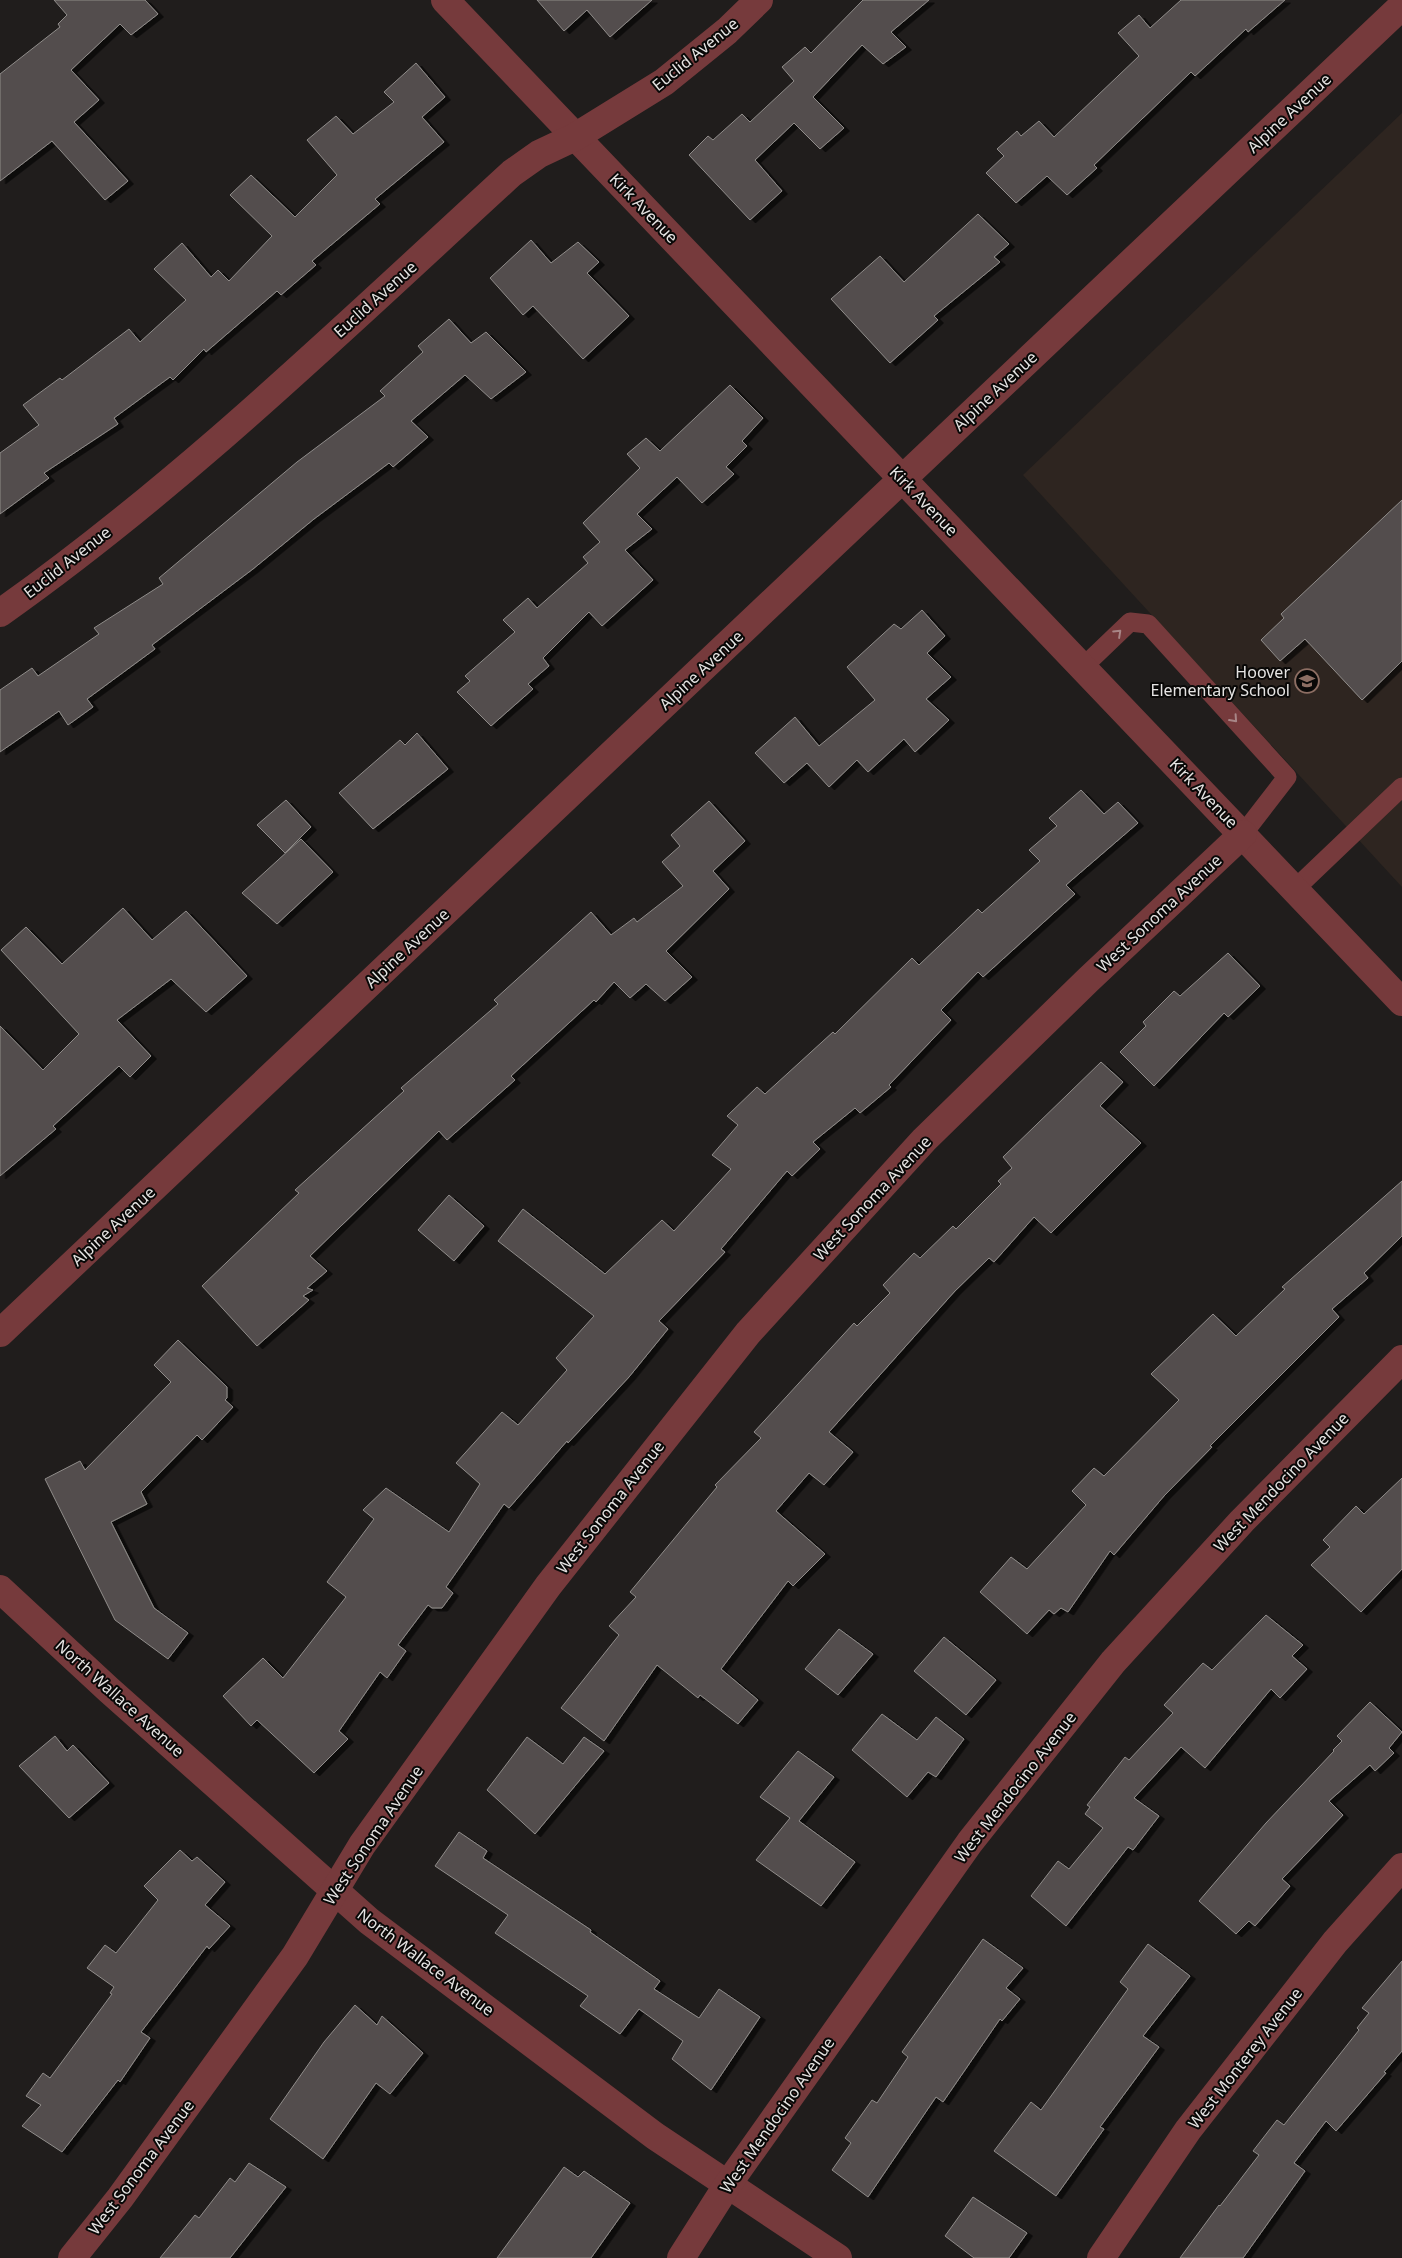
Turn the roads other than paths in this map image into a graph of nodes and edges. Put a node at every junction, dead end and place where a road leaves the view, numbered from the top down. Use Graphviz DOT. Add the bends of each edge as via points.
graph roads {
  1 [pos="445,0"];
  2 [pos="759,0"];
  3 [pos="1402,6"];
  4 [pos="575,137"];
  5 [pos="903,478"];
  6 [pos="0,613"];
  7 [pos="1082,667"];
  8 [pos="1402,787"];
  9 [pos="1243,834"];
  10 [pos="1295,889"];
  11 [pos="1402,1002"];
  12 [pos="0,1333"];
  13 [pos="1402,1359"];
  14 [pos="0,1589"];
  15 [pos="1402,1867"];
  16 [pos="336,1891"];
  17 [pos="728,2184"];
  18 [pos="72,2258"];
  19 [pos="681,2258"];
  20 [pos="838,2258"];
  21 [pos="1101,2258"];
  1 -- 4 [label="street, Kirk Avenue"];
  2 -- 4 [label="street, Euclid Avenue" via="727,31 664,82"];
  3 -- 5 [label="street, Alpine Avenue"];
  4 -- 5 [label="street, Kirk Avenue"];
  4 -- 6 [label="street, Euclid Avenue" via="539,154 512,173 244,418 142,504"];
  5 -- 7 [label="street, Kirk Avenue"];
  5 -- 12 [label="street, Alpine Avenue"];
  7 -- 9 [label="street, Kirk Avenue"];
  7 -- 9 [label="lane, one-way" via="1130,622 1148,624 1287,777"];
  8 -- 10 [label="lane"];
  9 -- 10 [label="street, Kirk Avenue"];
  9 -- 16 [label="street, West Sonoma Avenue" via="924,1140 748,1333 548,1586 362,1845"];
  10 -- 11 [label="street, Kirk Avenue"];
  13 -- 17 [label="street, West Mendocino Avenue" via="1242,1521 1113,1662 970,1842"];
  14 -- 16 [label="street, North Wallace Avenue"];
  15 -- 21 [label="street, West Monterey Avenue" via="1335,1942 1188,2130"];
  16 -- 17 [label="street, North Wallace Avenue" via="369,1920 655,2136"];
  16 -- 18 [label="street, West Sonoma Avenue" via="289,1964 120,2198"];
  17 -- 19 [label="street, West Mendocino Avenue"];
  17 -- 20 [label="street, North Wallace Avenue"];
}
